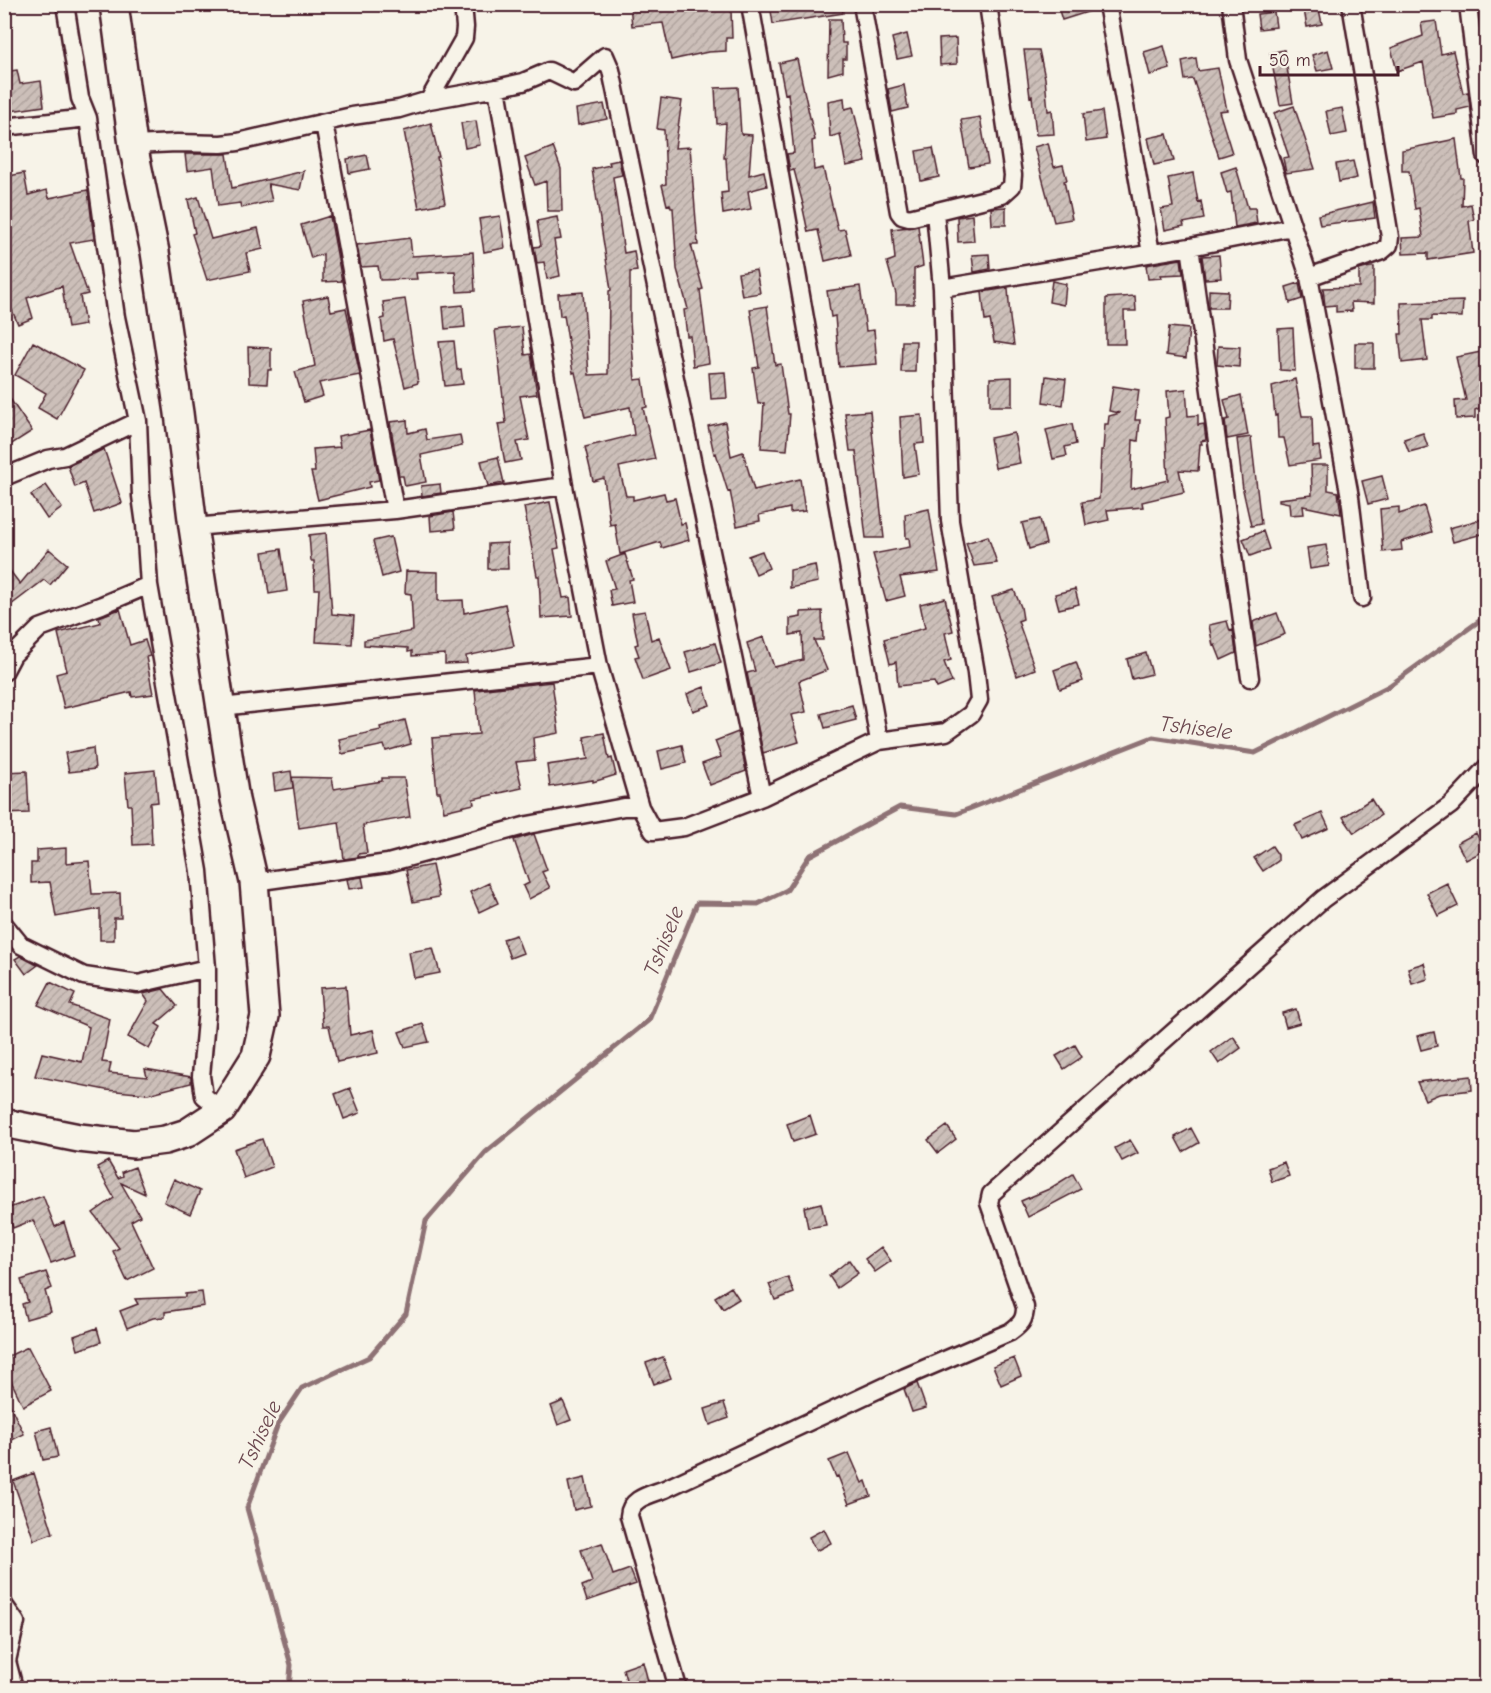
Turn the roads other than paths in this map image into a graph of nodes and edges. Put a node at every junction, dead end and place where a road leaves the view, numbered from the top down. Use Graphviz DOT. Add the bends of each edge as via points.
graph roads {
  1 [pos="65,4"];
  2 [pos="114,4"];
  3 [pos="463,4"];
  4 [pos="750,4"];
  5 [pos="862,4"];
  6 [pos="988,4"];
  7 [pos="1107,4"];
  8 [pos="1231,4"];
  9 [pos="1351,4"];
  10 [pos="1468,4"];
  11 [pos="497,88"];
  12 [pos="429,100"];
  13 [pos="88,118"];
  14 [pos="324,123"];
  15 [pos="4,127"];
  16 [pos="133,145"];
  17 [pos="1486,156"];
  18 [pos="935,212"];
  19 [pos="1292,227"];
  20 [pos="1190,247"];
  21 [pos="1151,253"];
  22 [pos="1309,277"];
  23 [pos="942,288"];
  24 [pos="138,421"];
  25 [pos="4,477"];
  26 [pos="564,486"];
  27 [pos="395,510"];
  28 [pos="193,527"];
  29 [pos="149,585"];
  30 [pos="1362,598"];
  31 [pos="599,666"];
  32 [pos="4,672"];
  33 [pos="1250,678"];
  34 [pos="221,707"];
  35 [pos="879,741"];
  36 [pos="1486,768"];
  37 [pos="762,797"];
  38 [pos="639,807"];
  39 [pos="254,882"];
  40 [pos="4,924"];
  41 [pos="207,968"];
  42 [pos="222,1110"];
  43 [pos="4,1123"];
  44 [pos="4,1605"];
  45 [pos="6,1661"];
  46 [pos="14,1689"];
  47 [pos="678,1689"];
  1 -- 13 [label="street" via="80,98"];
  2 -- 16 [label="highway"];
  3 -- 12 [label="street" via="464,38"];
  4 -- 35 [label="street"];
  5 -- 18 [label="street" via="899,212 909,218"];
  6 -- 18 [label="street" via="1012,186 1002,195"];
  7 -- 21 [label="street"];
  8 -- 19 [label="street" via="1238,60"];
  9 -- 22 [label="street" via="1389,245"];
  10 -- 17 [label="street"];
  11 -- 12 [label="street"];
  11 -- 26 [label="street"];
  11 -- 37 [label="street" via="549,71 574,83 605,56 611,70"];
  12 -- 14 [label="street"];
  13 -- 15 [label="street"];
  13 -- 24 [label="street" via="116,317"];
  14 -- 16 [label="street" via="221,144"];
  14 -- 27 [label="street"];
  16 -- 28 [label="highway" via="155,252"];
  18 -- 23 [label="street"];
  19 -- 20 [label="street"];
  19 -- 22 [label="street"];
  20 -- 21 [label="street"];
  20 -- 33 [label="street"];
  21 -- 23 [label="street"];
  22 -- 30 [label="street" via="1350,497"];
  23 -- 35 [label="street" via="950,520 979,700 971,714 946,732"];
  24 -- 25 [label="street" via="65,456"];
  24 -- 29 [label="street"];
  26 -- 27 [label="street"];
  26 -- 31 [label="street"];
  27 -- 28 [label="street"];
  28 -- 34 [label="highway"];
  29 -- 32 [label="street" via="40,627 13,655"];
  29 -- 41 [label="street" via="199,871"];
  31 -- 34 [label="street"];
  31 -- 38 [label="street"];
  34 -- 39 [label="highway" via="235,800"];
  35 -- 37 [label="street"];
  36 -- 47 [label="street" via="1451,805 1306,913 992,1194 988,1203 1025,1307 1025,1318 1019,1325 636,1500 628,1516"];
  37 -- 38 [label="street" via="684,827 663,831 653,831"];
  38 -- 39 [label="street" via="528,825 388,863"];
  39 -- 42 [label="highway" via="265,1016 256,1056"];
  40 -- 41 [label="street" via="21,945 84,976 138,984"];
  41 -- 42 [label="street" via="201,1076 204,1096"];
  42 -- 43 [label="highway" via="187,1133 134,1144"];
  44 -- 45 [label="street" via="16,1622"];
  45 -- 46 [label="street"];
}
